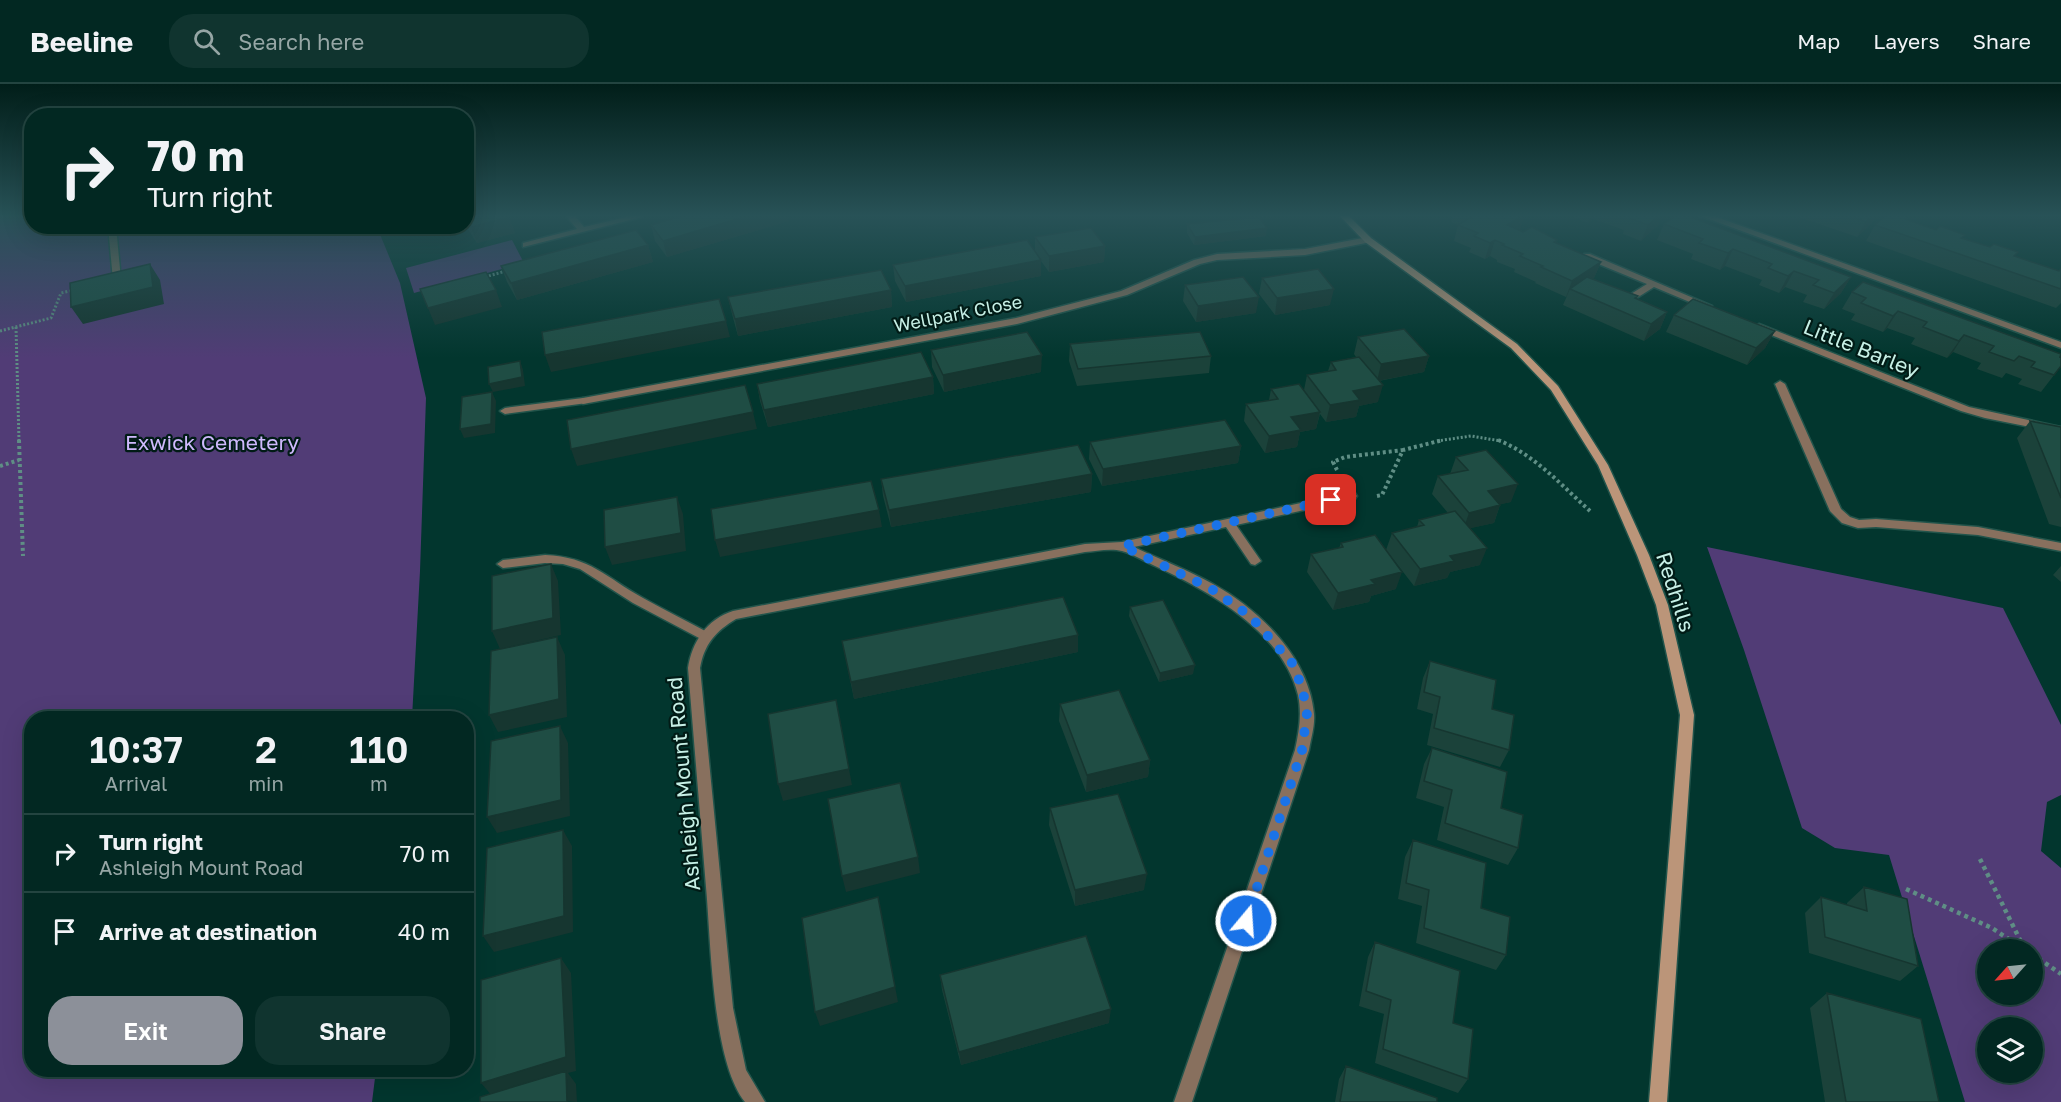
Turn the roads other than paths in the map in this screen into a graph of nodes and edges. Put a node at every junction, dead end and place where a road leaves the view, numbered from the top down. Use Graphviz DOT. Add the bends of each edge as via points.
graph roads {
  1 [pos="115,263"];
  2 [pos="1196,263"];
  3 [pos="1399,263"];
  4 [pos="1601,263"];
  5 [pos="1833,263"];
  6 [pos="117,280"];
  7 [pos="1653,284"];
  8 [pos="1629,299"];
  9 [pos="1719,311"];
  10 [pos="1753,324"];
  11 [pos="2061,345"];
  12 [pos="1780,384"];
  13 [pos="505,411"];
  14 [pos="2061,430"];
  15 [pos="1351,496"];
  16 [pos="1230,524"];
  17 [pos="1122,546"];
  18 [pos="2061,548"];
  19 [pos="1255,561"];
  20 [pos="503,564"];
  21 [pos="705,636"];
  22 [pos="748,1099"];
  23 [pos="1183,1102"];
  24 [pos="1658,1102"];
  1 -- 6 [label="street"];
  2 -- 13 [label="street, Wellpark Close" via="1124,293 1017,321 583,401"];
  3 -- 24 [label="street, Redhills" via="1514,346 1555,388 1603,465 1662,605 1687,715"];
  4 -- 7 [label="street"];
  5 -- 11 [label="street"];
  7 -- 8 [label="street"];
  7 -- 9 [label="street"];
  10 -- 14 [label="street, Little Barley" via="1965,409"];
  12 -- 18 [label="street" via="1836,511 1846,520 1978,531"];
  15 -- 16 [label="street"];
  16 -- 17 [label="street"];
  16 -- 19 [label="street"];
  17 -- 21 [label="street" via="1085,548 734,615 718,622"];
  17 -- 23 [label="street" via="1210,588 1250,616 1292,663 1307,713 1302,750"];
  20 -- 21 [label="street" via="545,559 584,566"];
  21 -- 22 [label="street, Ashleigh Mount Road" via="696,650 694,668 724,1008 734,1060"];
}
